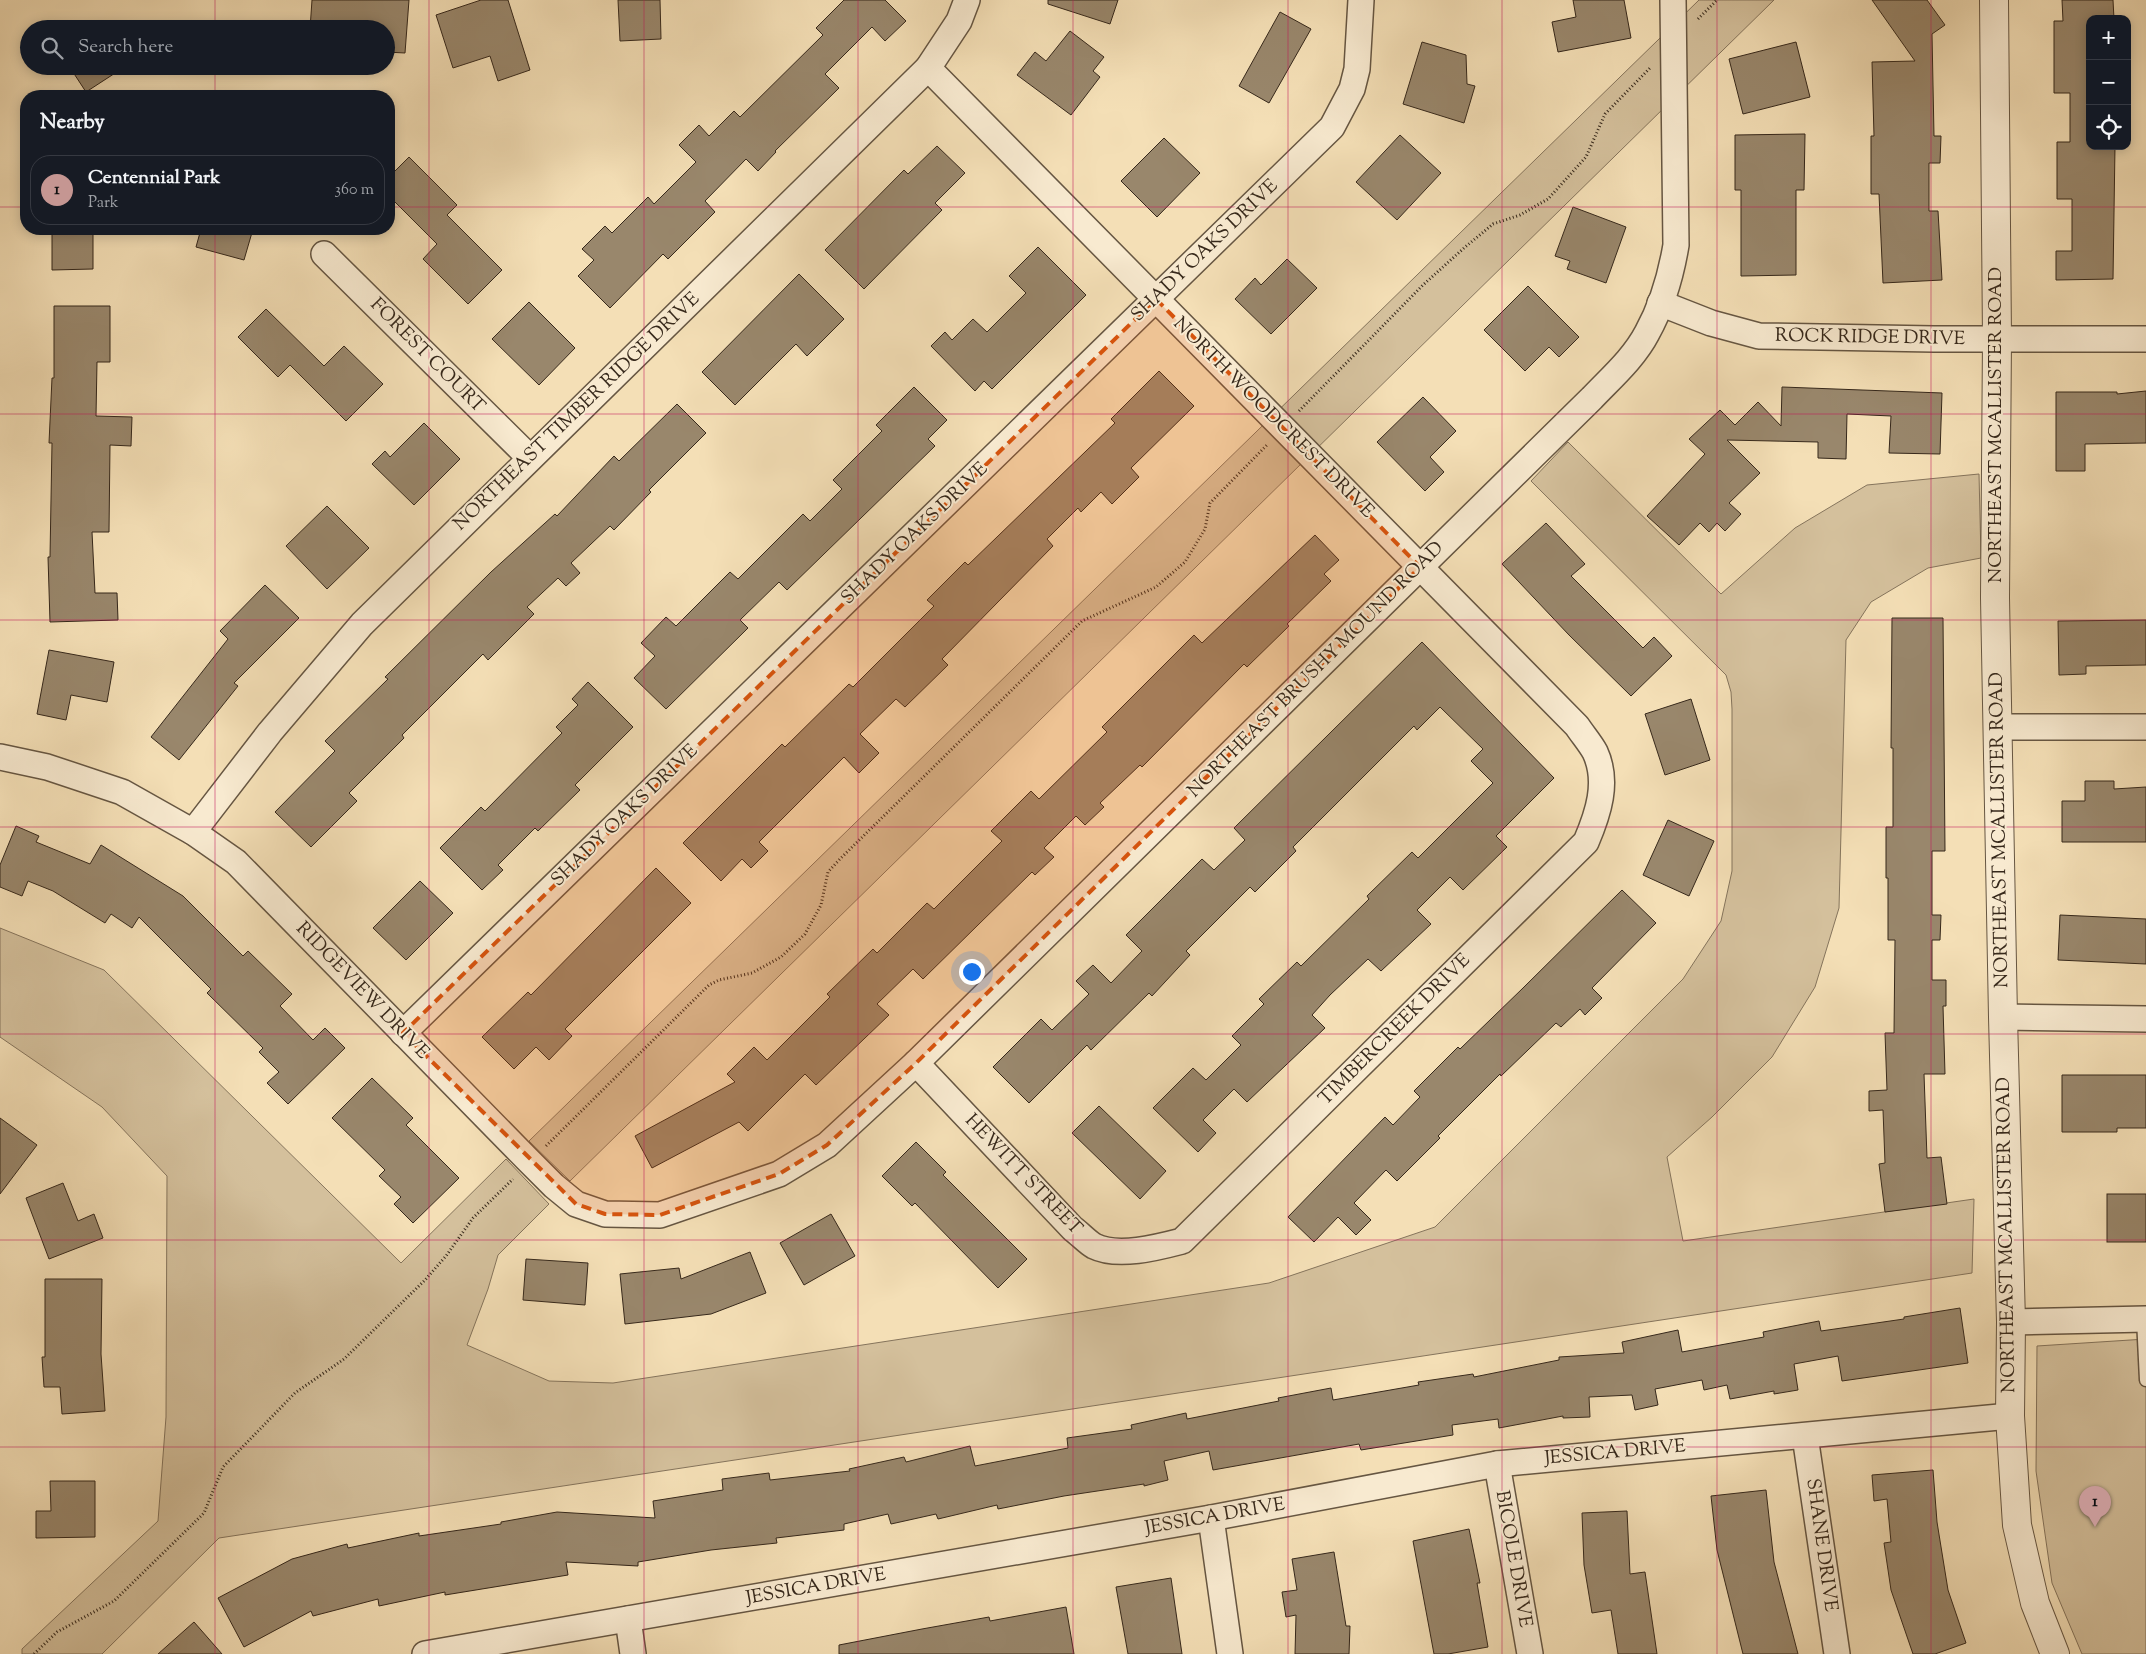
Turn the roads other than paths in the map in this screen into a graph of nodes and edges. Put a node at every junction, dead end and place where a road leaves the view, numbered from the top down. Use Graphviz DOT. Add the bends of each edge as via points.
graph roads {
  1 [pos="967,0"];
  2 [pos="1361,0"];
  3 [pos="1673,0"];
  4 [pos="1994,0"];
  5 [pos="928,68"];
  6 [pos="324,254"];
  7 [pos="1156,299"];
  8 [pos="1660,303"];
  9 [pos="2146,339"];
  10 [pos="1998,340"];
  11 [pos="530,458"];
  12 [pos="1420,567"];
  13 [pos="1999,727"];
  14 [pos="2146,727"];
  15 [pos="0,757"];
  16 [pos="1602,777"];
  17 [pos="193,832"];
  18 [pos="2003,1017"];
  19 [pos="2146,1019"];
  20 [pos="403,1033"];
  21 [pos="916,1063"];
  22 [pos="711,1198"];
  23 [pos="1148,1250"];
  24 [pos="2145,1319"];
  25 [pos="2011,1322"];
  26 [pos="2146,1380"];
  27 [pos="2010,1416"];
  28 [pos="1805,1436"];
  29 [pos="1497,1464"];
  30 [pos="1211,1518"];
  31 [pos="628,1619"];
  32 [pos="426,1654"];
  33 [pos="633,1654"];
  34 [pos="1230,1654"];
  35 [pos="1530,1654"];
  36 [pos="1837,1654"];
  37 [pos="2055,1654"];
  1 -- 5 [label="street, NORTHEAST TIMBER RIDGE DRIVE" via="959,21"];
  2 -- 7 [label="street, SHADY OAKS DRIVE" via="1357,69 1352,89 1332,127"];
  3 -- 8 [label="street, NORTHEAST BRUSHY MOUND ROAD" via="1676,245"];
  4 -- 10 [label="street, NORTHEAST MCALLISTER ROAD"];
  5 -- 7 [label="street, NORTH WOODCREST DRIVE"];
  5 -- 11 [label="street, NORTHEAST TIMBER RIDGE DRIVE"];
  6 -- 11 [label="street, FOREST COURT"];
  7 -- 12 [label="street, NORTH WOODCREST DRIVE"];
  7 -- 20 [label="street, SHADY OAKS DRIVE"];
  8 -- 10 [label="street, ROCK RIDGE DRIVE" via="1712,323 1759,336"];
  8 -- 12 [label="street, NORTHEAST BRUSHY MOUND ROAD" via="1647,334 1627,360"];
  9 -- 10 [label="street, ROCK RIDGE DRIVE"];
  10 -- 13 [label="street, NORTHEAST MCALLISTER ROAD" via="1995,598"];
  11 -- 17 [label="street, NORTHEAST TIMBER RIDGE DRIVE" via="362,624 270,732"];
  12 -- 16 [label="street, NORTH WOODCREST DRIVE" via="1577,726 1595,753"];
  12 -- 21 [label="street, NORTHEAST BRUSHY MOUND ROAD"];
  13 -- 14 [label="street"];
  13 -- 18 [label="street, NORTHEAST MCALLISTER ROAD"];
  15 -- 17 [label="street, RIDGEVIEW DRIVE" via="48,767 122,792"];
  16 -- 23 [label="street, TIMBERCREEK DRIVE" via="1599,810 1586,842 1182,1241"];
  17 -- 20 [label="street, RIDGEVIEW DRIVE" via="236,862"];
  18 -- 19 [label="street"];
  18 -- 25 [label="street, NORTHEAST MCALLISTER ROAD"];
  20 -- 22 [label="street, RIDGEVIEW DRIVE" via="554,1186 576,1204 605,1214 660,1215"];
  21 -- 22 [label="street, NORTHEAST BRUSHY MOUND ROAD" via="827,1145 779,1174"];
  21 -- 23 [label="street, HEWITT STREET" via="1073,1229 1095,1246 1117,1251"];
  24 -- 25 [label="street"];
  24 -- 26 [label="lane"];
  25 -- 27 [label="street, NORTHEAST MCALLISTER ROAD"];
  27 -- 28 [label="street, JESSICA DRIVE"];
  27 -- 37 [label="street, NORTHEAST MCALLISTER ROAD" via="2017,1525 2036,1603"];
  28 -- 29 [label="street, JESSICA DRIVE"];
  28 -- 36 [label="street, SHANE DRIVE"];
  29 -- 30 [label="street, JESSICA DRIVE"];
  29 -- 35 [label="street, BICOLE DRIVE"];
  30 -- 31 [label="street, JESSICA DRIVE"];
  30 -- 34 [label="street"];
  31 -- 32 [label="street, JESSICA DRIVE"];
  31 -- 33 [label="street"];
}
